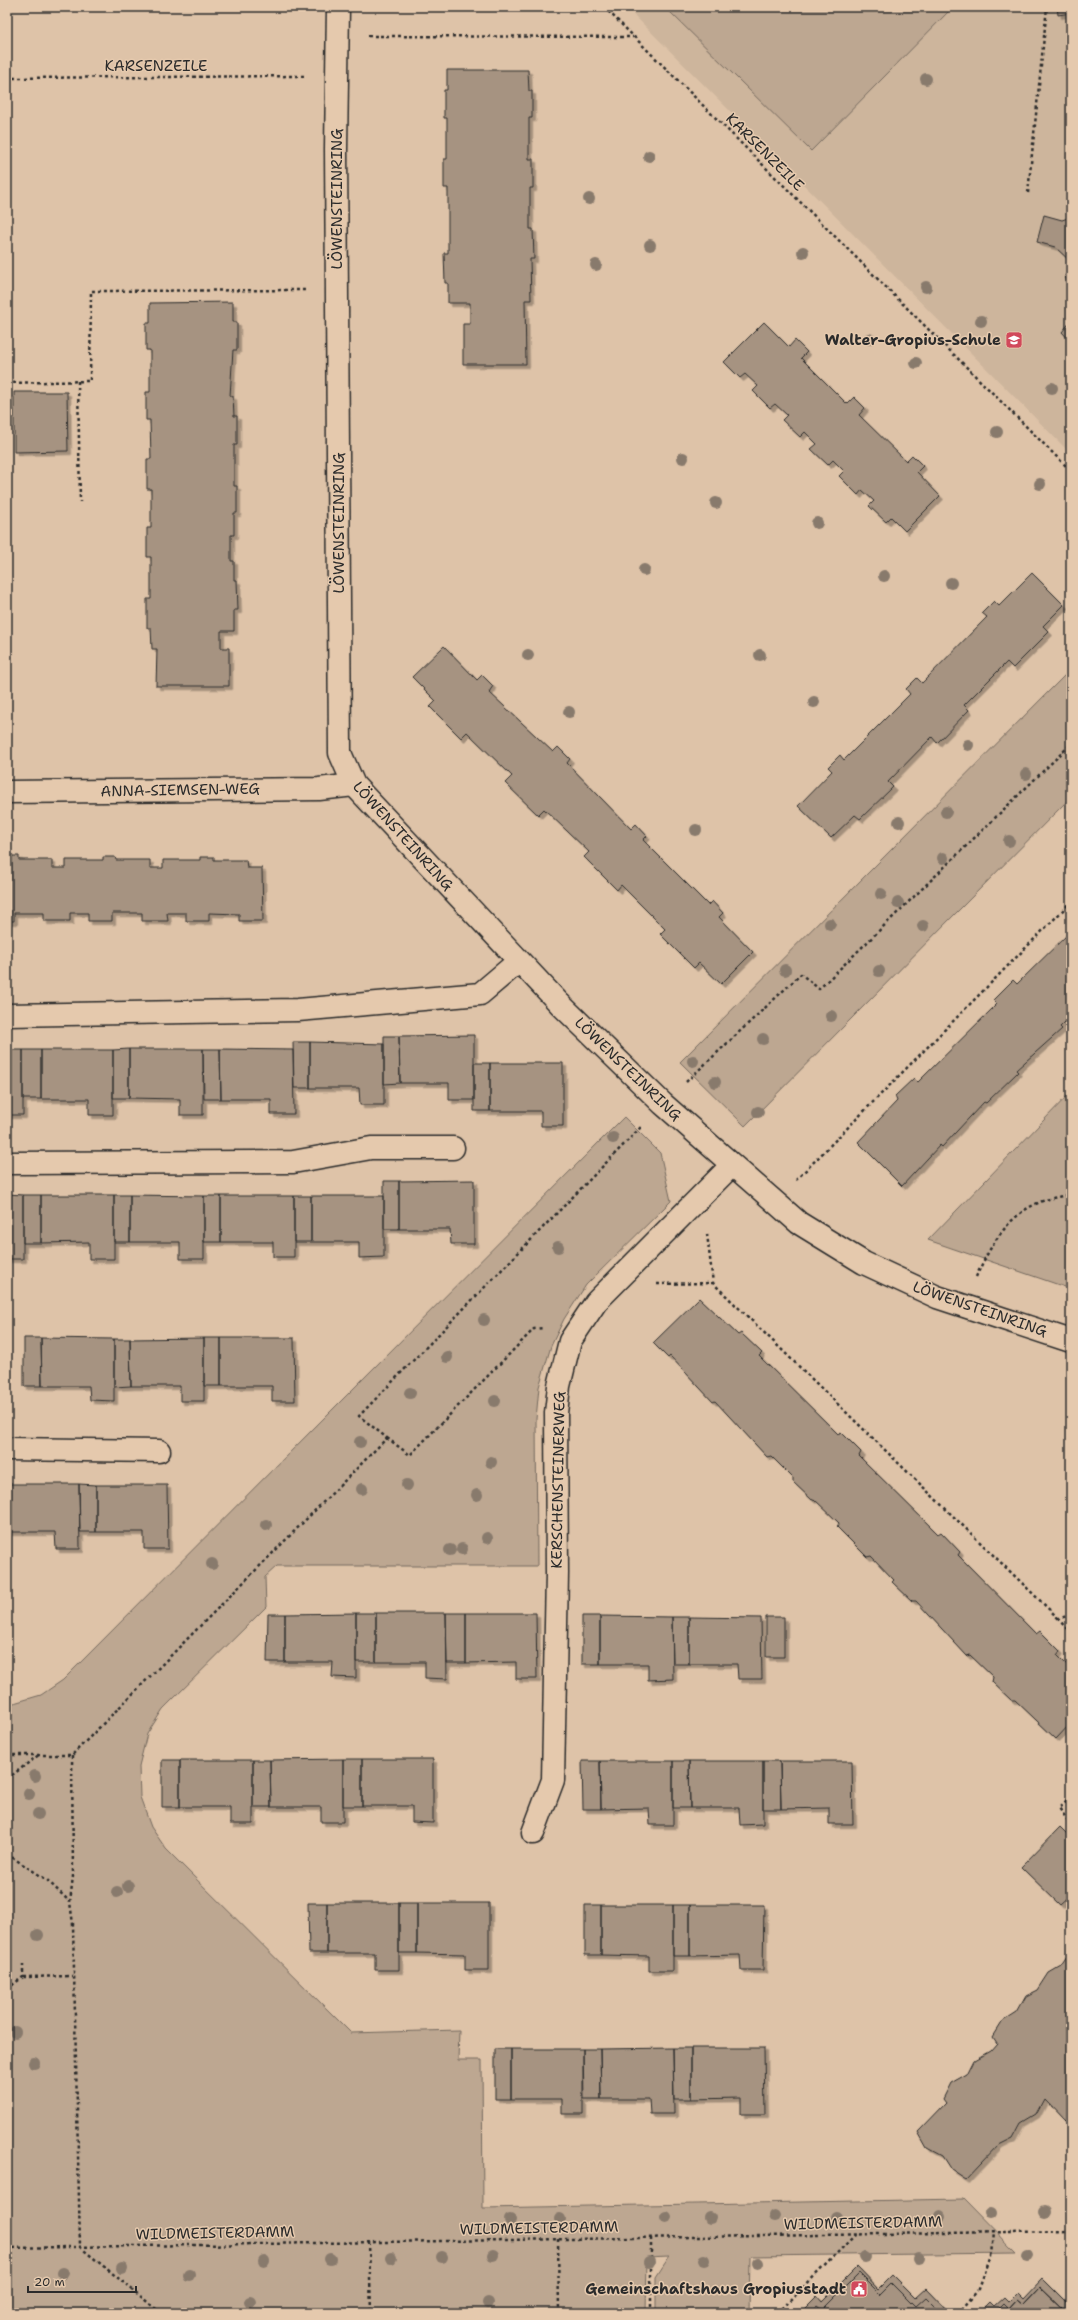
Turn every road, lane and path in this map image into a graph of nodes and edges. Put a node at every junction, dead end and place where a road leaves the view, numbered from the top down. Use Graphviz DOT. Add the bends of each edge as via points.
graph roads {
  1 [pos="338,7"];
  2 [pos="604,7"];
  3 [pos="1047,7"];
  4 [pos="367,36"];
  5 [pos="633,37"];
  6 [pos="304,76"];
  7 [pos="7,78"];
  8 [pos="1028,193"];
  9 [pos="305,290"];
  10 [pos="78,381"];
  11 [pos="7,383"];
  12 [pos="1071,471"];
  13 [pos="80,502"];
  14 [pos="1071,744"];
  15 [pos="354,785"];
  16 [pos="7,792"];
  17 [pos="1071,902"];
  18 [pos="520,961"];
  19 [pos="7,1015"];
  20 [pos="686,1082"];
  21 [pos="642,1126"];
  22 [pos="453,1148"];
  23 [pos="7,1163"];
  24 [pos="732,1165"];
  25 [pos="796,1181"];
  26 [pos="1071,1194"];
  27 [pos="707,1232"];
  28 [pos="976,1277"];
  29 [pos="713,1283"];
  30 [pos="654,1284"];
  31 [pos="579,1327"];
  32 [pos="1071,1341"];
  33 [pos="387,1438"];
  34 [pos="7,1449"];
  35 [pos="159,1451"];
  36 [pos="1071,1614"];
  37 [pos="1059,1619"];
  38 [pos="1071,1632"];
  39 [pos="40,1754"];
  40 [pos="7,1755"];
  41 [pos="72,1755"];
  42 [pos="7,1779"];
  43 [pos="1071,1796"];
  44 [pos="1071,1825"];
  45 [pos="533,1833"];
  46 [pos="7,1854"];
  47 [pos="70,1902"];
  48 [pos="23,1962"];
  49 [pos="73,1976"];
  50 [pos="23,1977"];
  51 [pos="7,1989"];
  52 [pos="1071,2231"];
  53 [pos="993,2232"];
  54 [pos="856,2234"];
  55 [pos="651,2237"];
  56 [pos="558,2239"];
  57 [pos="369,2242"];
  58 [pos="80,2247"];
  59 [pos="7,2248"];
  60 [pos="161,2313"];
  61 [pos="371,2313"];
  62 [pos="559,2313"];
  63 [pos="651,2313"];
  64 [pos="778,2313"];
  65 [pos="959,2313"];
  1 -- 15 [label="street, LÖWENSTEINRING" via="336,157 340,754"];
  2 -- 5 [label="path, KARSENZEILE"];
  3 -- 8 [label="path"];
  4 -- 5 [label="path"];
  5 -- 12 [label="path, KARSENZEILE"];
  6 -- 7 [label="path, KARSENZEILE"];
  9 -- 10 [label="path" via="91,291 90,381"];
  10 -- 11 [label="path"];
  10 -- 13 [label="path"];
  14 -- 20 [label="path" via="820,989 801,974"];
  15 -- 16 [label="street, ANNA-SIEMSEN-WEG" via="319,789"];
  15 -- 18 [label="street, LÖWENSTEINRING"];
  17 -- 25 [label="path"];
  18 -- 19 [label="street" via="480,994 298,1010"];
  18 -- 24 [label="street, LÖWENSTEINRING" via="560,1004 663,1104"];
  21 -- 33 [label="path" via="359,1416"];
  22 -- 23 [label="street" via="371,1148 294,1162"];
  24 -- 31 [label="street, KERSCHENSTEINERWEG" via="596,1302"];
  24 -- 32 [label="street, LÖWENSTEINRING" via="799,1223 864,1263 937,1297"];
  26 -- 28 [label="path" via="1038,1203 1009,1222 984,1259"];
  27 -- 29 [label="path"];
  29 -- 30 [label="path"];
  29 -- 37 [label="path"];
  31 -- 33 [label="path" via="534,1329 410,1455"];
  31 -- 45 [label="street, KERSCHENSTEINERWEG" via="570,1341 559,1386 556,1413 557,1573 553,1780"];
  33 -- 41 [label="path"];
  34 -- 35 [label="street"];
  36 -- 37 [label="path"];
  37 -- 38 [label="path"];
  39 -- 40 [label="path"];
  39 -- 41 [label="path"];
  39 -- 42 [label="path"];
  41 -- 47 [label="path" via="73,1876"];
  43 -- 44 [label="path" via="1059,1808"];
  46 -- 47 [label="path" via="47,1880"];
  47 -- 49 [label="path" via="73,1924"];
  48 -- 50 [label="path"];
  49 -- 50 [label="path"];
  49 -- 58 [label="path"];
  50 -- 51 [label="path"];
  52 -- 53 [label="path, WILDMEISTERDAMM"];
  53 -- 54 [label="path, WILDMEISTERDAMM"];
  53 -- 65 [label="path" via="990,2256 979,2289"];
  54 -- 55 [label="path, WILDMEISTERDAMM"];
  54 -- 64 [label="path"];
  55 -- 56 [label="path, WILDMEISTERDAMM"];
  55 -- 63 [label="path"];
  56 -- 57 [label="path, WILDMEISTERDAMM"];
  56 -- 62 [label="path"];
  57 -- 58 [label="path, WILDMEISTERDAMM"];
  57 -- 61 [label="path"];
  58 -- 59 [label="path, WILDMEISTERDAMM"];
  58 -- 60 [label="path"];
}
